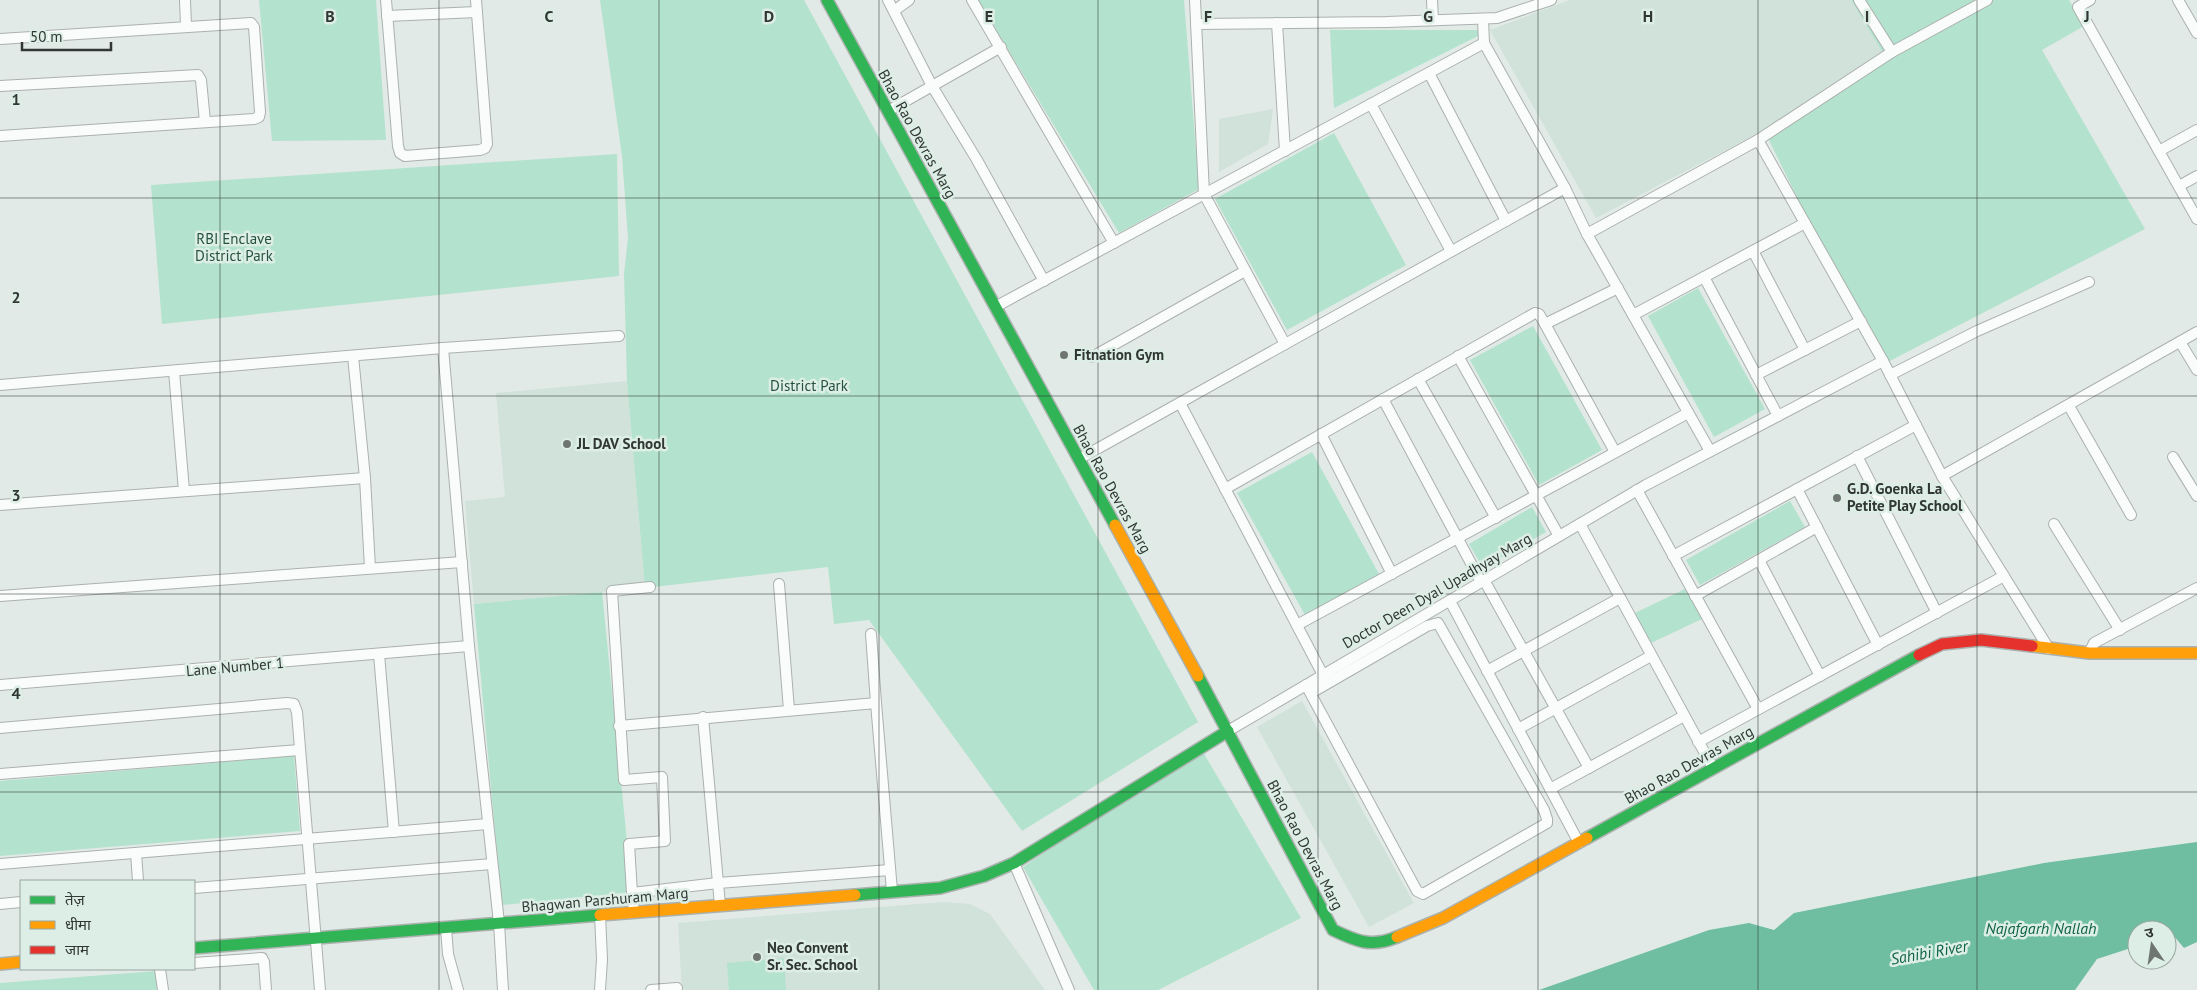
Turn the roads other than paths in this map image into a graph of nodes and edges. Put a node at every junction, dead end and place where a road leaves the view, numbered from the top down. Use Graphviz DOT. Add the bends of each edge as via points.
graph roads {
  1 [pos="185,0"];
  2 [pos="386,0"];
  3 [pos="476,0"];
  4 [pos="827,0"];
  5 [pos="888,0"];
  6 [pos="909,0"];
  7 [pos="972,0"];
  8 [pos="1195,0"];
  9 [pos="1432,0"];
  10 [pos="1551,0"];
  11 [pos="1859,0"];
  12 [pos="1987,0"];
  13 [pos="2090,0"];
  14 [pos="2178,0"];
  15 [pos="894,11"];
  16 [pos="477,12"];
  17 [pos="387,16"];
  18 [pos="1483,19"];
  19 [pos="1433,20"];
  20 [pos="1277,23"];
  21 [pos="1196,24"];
  22 [pos="186,26"];
  23 [pos="2196,31"];
  24 [pos="0,39"];
  25 [pos="1484,43"];
  26 [pos="1001,47"];
  27 [pos="1892,52"];
  28 [pos="1429,73"];
  29 [pos="0,86"];
  30 [pos="932,86"];
  31 [pos="1371,104"];
  32 [pos="888,111"];
  33 [pos="205,122"];
  34 [pos="2197,130"];
  35 [pos="0,136"];
  36 [pos="1758,140"];
  37 [pos="1285,151"];
  38 [pos="2159,151"];
  39 [pos="2197,176"];
  40 [pos="2179,186"];
  41 [pos="1565,188"];
  42 [pos="1204,194"];
  43 [pos="2197,219"];
  44 [pos="1506,221"];
  45 [pos="1805,223"];
  46 [pos="1587,234"];
  47 [pos="1114,243"];
  48 [pos="1452,251"];
  49 [pos="1753,251"];
  50 [pos="1245,270"];
  51 [pos="1704,277"];
  52 [pos="1044,280"];
  53 [pos="2089,282"];
  54 [pos="1618,288"];
  55 [pos="995,307"];
  56 [pos="1633,315"];
  57 [pos="1861,321"];
  58 [pos="1545,324"];
  59 [pos="2197,332"];
  60 [pos="618,336"];
  61 [pos="2180,342"];
  62 [pos="1284,344"];
  63 [pos="443,348"];
  64 [pos="1805,350"];
  65 [pos="353,356"];
  66 [pos="1458,356"];
  67 [pos="1092,357"];
  68 [pos="1883,361"];
  69 [pos="2197,370"];
  70 [pos="174,371"];
  71 [pos="1756,375"];
  72 [pos="1890,376"];
  73 [pos="1418,379"];
  74 [pos="0,385"];
  75 [pos="1383,399"];
  76 [pos="1180,403"];
  77 [pos="2069,406"];
  78 [pos="1688,413"];
  79 [pos="1778,416"];
  80 [pos="1916,425"];
  81 [pos="1321,434"];
  82 [pos="1710,451"];
  83 [pos="1616,452"];
  84 [pos="1857,456"];
  85 [pos="2173,457"];
  86 [pos="1079,459"];
  87 [pos="1942,476"];
  88 [pos="365,478"];
  89 [pos="1225,489"];
  90 [pos="1797,489"];
  91 [pos="1637,490"];
  92 [pos="184,491"];
  93 [pos="1536,496"];
  94 [pos="2197,496"];
  95 [pos="0,505"];
  96 [pos="2132,515"];
  97 [pos="1496,518"];
  98 [pos="1580,524"];
  99 [pos="2054,524"];
  100 [pos="1818,527"];
  101 [pos="1559,536"];
  102 [pos="1458,539"];
  103 [pos="1673,556"];
  104 [pos="1759,560"];
  105 [pos="462,562"];
  106 [pos="370,568"];
  107 [pos="1392,574"];
  108 [pos="2004,576"];
  109 [pos="1483,581"];
  110 [pos="779,584"];
  111 [pos="650,586"];
  112 [pos="2197,588"];
  113 [pos="0,596"];
  114 [pos="1695,596"];
  115 [pos="1620,598"];
  116 [pos="1450,601"];
  117 [pos="1937,612"];
  118 [pos="1296,625"];
  119 [pos="2120,630"];
  120 [pos="871,634"];
  121 [pos="1878,645"];
  122 [pos="469,646"];
  123 [pos="2049,649"];
  124 [pos="1524,651"];
  125 [pos="2089,653"];
  126 [pos="2197,653"];
  127 [pos="379,654"];
  128 [pos="1652,656"];
  129 [pos="1487,671"];
  130 [pos="1323,675"];
  131 [pos="1820,676"];
  132 [pos="0,685"];
  133 [pos="1309,689"];
  134 [pos="876,703"];
  135 [pos="1556,708"];
  136 [pos="789,710"];
  137 [pos="1758,710"];
  138 [pos="1684,716"];
  139 [pos="703,717"];
  140 [pos="619,726"];
  141 [pos="0,728"];
  142 [pos="1518,729"];
  143 [pos="1228,731"];
  144 [pos="1698,742"];
  145 [pos="299,750"];
  146 [pos="1590,768"];
  147 [pos="1712,768"];
  148 [pos="0,774"];
  149 [pos="1550,789"];
  150 [pos="488,824"];
  151 [pos="394,832"];
  152 [pos="307,840"];
  153 [pos="1579,843"];
  154 [pos="136,853"];
  155 [pos="1014,863"];
  156 [pos="0,864"];
  157 [pos="492,864"];
  158 [pos="890,870"];
  159 [pos="311,878"];
  160 [pos="138,880"];
  161 [pos="718,883"];
  162 [pos="195,888"];
  163 [pos="892,891"];
  164 [pos="632,893"];
  165 [pos="20,902"];
  166 [pos="0,904"];
  167 [pos="720,905"];
  168 [pos="634,912"];
  169 [pos="600,915"];
  170 [pos="498,923"];
  171 [pos="446,928"];
  172 [pos="316,938"];
  173 [pos="195,948"];
  174 [pos="20,962"];
  175 [pos="195,963"];
  176 [pos="0,964"];
  177 [pos="160,970"];
  178 [pos="677,988"];
  179 [pos="162,990"];
  180 [pos="266,990"];
  181 [pos="320,990"];
  182 [pos="458,990"];
  183 [pos="503,990"];
  184 [pos="600,990"];
  185 [pos="651,990"];
  186 [pos="1069,990"];
  1 -- 22 [label="street"];
  2 -- 17 [label="street"];
  3 -- 16 [label="street"];
  4 -- 32 [label="street, Bhao Rao Devras Marg"];
  5 -- 15 [label="street"];
  6 -- 15 [label="street"];
  7 -- 26 [label="street"];
  8 -- 21 [label="street"];
  9 -- 19 [label="street"];
  10 -- 18 [label="street" via="1497,18"];
  11 -- 27 [label="street"];
  12 -- 27 [label="street"];
  13 -- 38 [label="street" via="2078,6"];
  14 -- 23 [label="street"];
  15 -- 30 [label="street"];
  16 -- 17 [label="street"];
  16 -- 17 [label="street" via="485,148 405,156 398,146"];
  18 -- 19 [label="street"];
  18 -- 25 [label="street"];
  19 -- 20 [label="street"];
  20 -- 21 [label="street"];
  20 -- 37 [label="street"];
  21 -- 42 [label="street"];
  22 -- 24 [label="street"];
  22 -- 33 [label="street" via="246,22 254,27 259,117"];
  25 -- 28 [label="street"];
  25 -- 41 [label="street"];
  26 -- 30 [label="street"];
  26 -- 47 [label="street"];
  27 -- 36 [label="street"];
  28 -- 31 [label="street"];
  28 -- 44 [label="street"];
  29 -- 33 [label="street" via="198,75 202,80"];
  30 -- 32 [label="street"];
  30 -- 52 [label="street"];
  31 -- 37 [label="street"];
  31 -- 48 [label="street"];
  32 -- 55 [label="street, Bhao Rao Devras Marg"];
  33 -- 35 [label="street"];
  34 -- 38 [label="street"];
  36 -- 45 [label="street"];
  36 -- 46 [label="street"];
  37 -- 42 [label="street"];
  38 -- 40 [label="street"];
  39 -- 40 [label="street"];
  40 -- 43 [label="street"];
  41 -- 44 [label="street"];
  41 -- 46 [label="street"];
  42 -- 47 [label="street"];
  42 -- 50 [label="street"];
  44 -- 48 [label="street"];
  45 -- 49 [label="street"];
  45 -- 57 [label="street"];
  46 -- 54 [label="street"];
  47 -- 52 [label="street"];
  48 -- 62 [label="street"];
  49 -- 51 [label="street"];
  49 -- 64 [label="street"];
  50 -- 62 [label="street"];
  50 -- 67 [label="street"];
  51 -- 56 [label="street"];
  51 -- 71 [label="street"];
  52 -- 55 [label="street"];
  53 -- 72 [label="street" via="1976,331"];
  54 -- 56 [label="street"];
  54 -- 58 [label="street"];
  55 -- 86 [label="street, Bhao Rao Devras Marg"];
  56 -- 78 [label="street"];
  57 -- 64 [label="street"];
  57 -- 68 [label="street"];
  58 -- 66 [label="street" via="1539,314 1532,314"];
  58 -- 83 [label="street"];
  59 -- 61 [label="street"];
  60 -- 63 [label="street"];
  61 -- 69 [label="street"];
  61 -- 77 [label="street"];
  62 -- 76 [label="street"];
  63 -- 65 [label="street"];
  63 -- 105 [label="street"];
  64 -- 71 [label="street"];
  65 -- 70 [label="street"];
  65 -- 88 [label="street"];
  66 -- 73 [label="street"];
  66 -- 93 [label="street"];
  68 -- 72 [label="street"];
  68 -- 79 [label="street, Doctor Deen Dyal Upadhyay Marg"];
  70 -- 74 [label="street"];
  70 -- 92 [label="street"];
  71 -- 79 [label="street"];
  72 -- 80 [label="street"];
  73 -- 75 [label="street"];
  73 -- 97 [label="street"];
  75 -- 81 [label="street"];
  75 -- 102 [label="street"];
  76 -- 86 [label="street"];
  76 -- 89 [label="street"];
  77 -- 87 [label="street"];
  77 -- 96 [label="street"];
  78 -- 82 [label="street"];
  78 -- 83 [label="street"];
  79 -- 82 [label="street, Doctor Deen Dyal Upadhyay Marg"];
  80 -- 84 [label="street"];
  80 -- 87 [label="street"];
  81 -- 89 [label="street"];
  81 -- 107 [label="street"];
  82 -- 91 [label="street, Doctor Deen Dyal Upadhyay Marg"];
  83 -- 93 [label="street"];
  84 -- 90 [label="street"];
  84 -- 117 [label="street"];
  85 -- 94 [label="street"];
  86 -- 143 [label="street, Bhao Rao Devras Marg"];
  87 -- 108 [label="street"];
  88 -- 92 [label="street"];
  88 -- 106 [label="street"];
  89 -- 118 [label="street"];
  90 -- 100 [label="street"];
  90 -- 103 [label="street"];
  91 -- 98 [label="street, Doctor Deen Dyal Upadhyay Marg"];
  91 -- 103 [label="street"];
  92 -- 95 [label="street"];
  93 -- 97 [label="street"];
  93 -- 101 [label="street"];
  97 -- 102 [label="street"];
  98 -- 101 [label="street, Doctor Deen Dyal Upadhyay Marg"];
  98 -- 115 [label="street"];
  99 -- 119 [label="street"];
  100 -- 104 [label="street"];
  100 -- 121 [label="street"];
  101 -- 109 [label="street, Doctor Deen Dyal Upadhyay Marg"];
  102 -- 107 [label="street"];
  102 -- 109 [label="street"];
  103 -- 114 [label="street"];
  104 -- 114 [label="street"];
  104 -- 131 [label="street"];
  105 -- 106 [label="street"];
  105 -- 122 [label="street"];
  106 -- 113 [label="street"];
  107 -- 118 [label="street"];
  108 -- 117 [label="street"];
  108 -- 123 [label="street"];
  109 -- 116 [label="street, Doctor Deen Dyal Upadhyay Marg"];
  109 -- 124 [label="street"];
  110 -- 136 [label="street"];
  111 -- 140 [label="street" via="612,591"];
  112 -- 119 [label="street"];
  114 -- 137 [label="street"];
  115 -- 124 [label="street"];
  115 -- 128 [label="street"];
  116 -- 129 [label="street"];
  116 -- 130 [label="street, Doctor Deen Dyal Upadhyay Marg"];
  117 -- 121 [label="street"];
  118 -- 130 [label="street"];
  119 -- 125 [label="street" via="2094,643"];
  120 -- 134 [label="street"];
  121 -- 131 [label="street"];
  122 -- 127 [label="street, Lane Number 1"];
  122 -- 150 [label="street"];
  123 -- 125 [label="street, Bhao Rao Devras Marg"];
  123 -- 147 [label="street, Bhao Rao Devras Marg" via="1981,640 1942,644"];
  124 -- 129 [label="street"];
  124 -- 135 [label="street"];
  125 -- 126 [label="street, Bhao Rao Devras Marg"];
  127 -- 132 [label="street, Lane Number 1"];
  127 -- 151 [label="street"];
  128 -- 135 [label="street"];
  128 -- 138 [label="street"];
  129 -- 142 [label="street"];
  130 -- 133 [label="street, Doctor Deen Dyal Upadhyay Marg"];
  131 -- 137 [label="street"];
  133 -- 133 [label="street" via="1417,891 1424,894 1547,823 1544,810 1438,622"];
  133 -- 143 [label="street, Doctor Deen Dyal Upadhyay Marg"];
  134 -- 136 [label="street"];
  134 -- 158 [label="street"];
  135 -- 142 [label="street"];
  135 -- 146 [label="street"];
  136 -- 139 [label="street"];
  137 -- 144 [label="street"];
  138 -- 144 [label="street"];
  138 -- 146 [label="street"];
  139 -- 140 [label="street"];
  139 -- 161 [label="street"];
  140 -- 164 [label="street" via="624,780 662,777 665,841 629,844"];
  141 -- 145 [label="street" via="287,703 294,704 297,712"];
  142 -- 149 [label="street"];
  143 -- 153 [label="street, Bhao Rao Devras Marg" via="1333,930 1362,943 1390,940 1443,918"];
  143 -- 155 [label="street, Doctor Deen Dyal Upadhyay Marg"];
  144 -- 147 [label="street"];
  145 -- 148 [label="street"];
  145 -- 152 [label="street"];
  146 -- 149 [label="street"];
  147 -- 153 [label="street, Bhao Rao Devras Marg"];
  149 -- 153 [label="street"];
  150 -- 151 [label="street"];
  150 -- 157 [label="street"];
  151 -- 152 [label="street"];
  152 -- 154 [label="street"];
  152 -- 159 [label="street"];
  154 -- 156 [label="street"];
  154 -- 160 [label="street"];
  155 -- 163 [label="street, Bhagwan Parshuram Marg" via="984,876 940,888"];
  155 -- 186 [label="street"];
  157 -- 159 [label="street"];
  157 -- 170 [label="street"];
  158 -- 161 [label="street"];
  158 -- 163 [label="street"];
  159 -- 162 [label="street"];
  159 -- 172 [label="street"];
  161 -- 164 [label="street"];
  161 -- 167 [label="street"];
  163 -- 167 [label="street, Bhagwan Parshuram Marg"];
  164 -- 168 [label="street"];
  165 -- 166 [label="street"];
  167 -- 168 [label="street, Bhagwan Parshuram Marg"];
  168 -- 169 [label="street, Bhagwan Parshuram Marg"];
  169 -- 170 [label="street, Bhagwan Parshuram Marg"];
  169 -- 184 [label="street"];
  170 -- 171 [label="street, Bhagwan Parshuram Marg"];
  170 -- 183 [label="street"];
  171 -- 172 [label="street, Bhagwan Parshuram Marg"];
  171 -- 182 [label="street" via="448,954"];
  172 -- 173 [label="street, Bhagwan Parshuram Marg"];
  172 -- 181 [label="street"];
  174 -- 176 [label="street"];
  175 -- 180 [label="street" via="262,958"];
  177 -- 179 [label="street"];
  178 -- 185 [label="street"];
}
